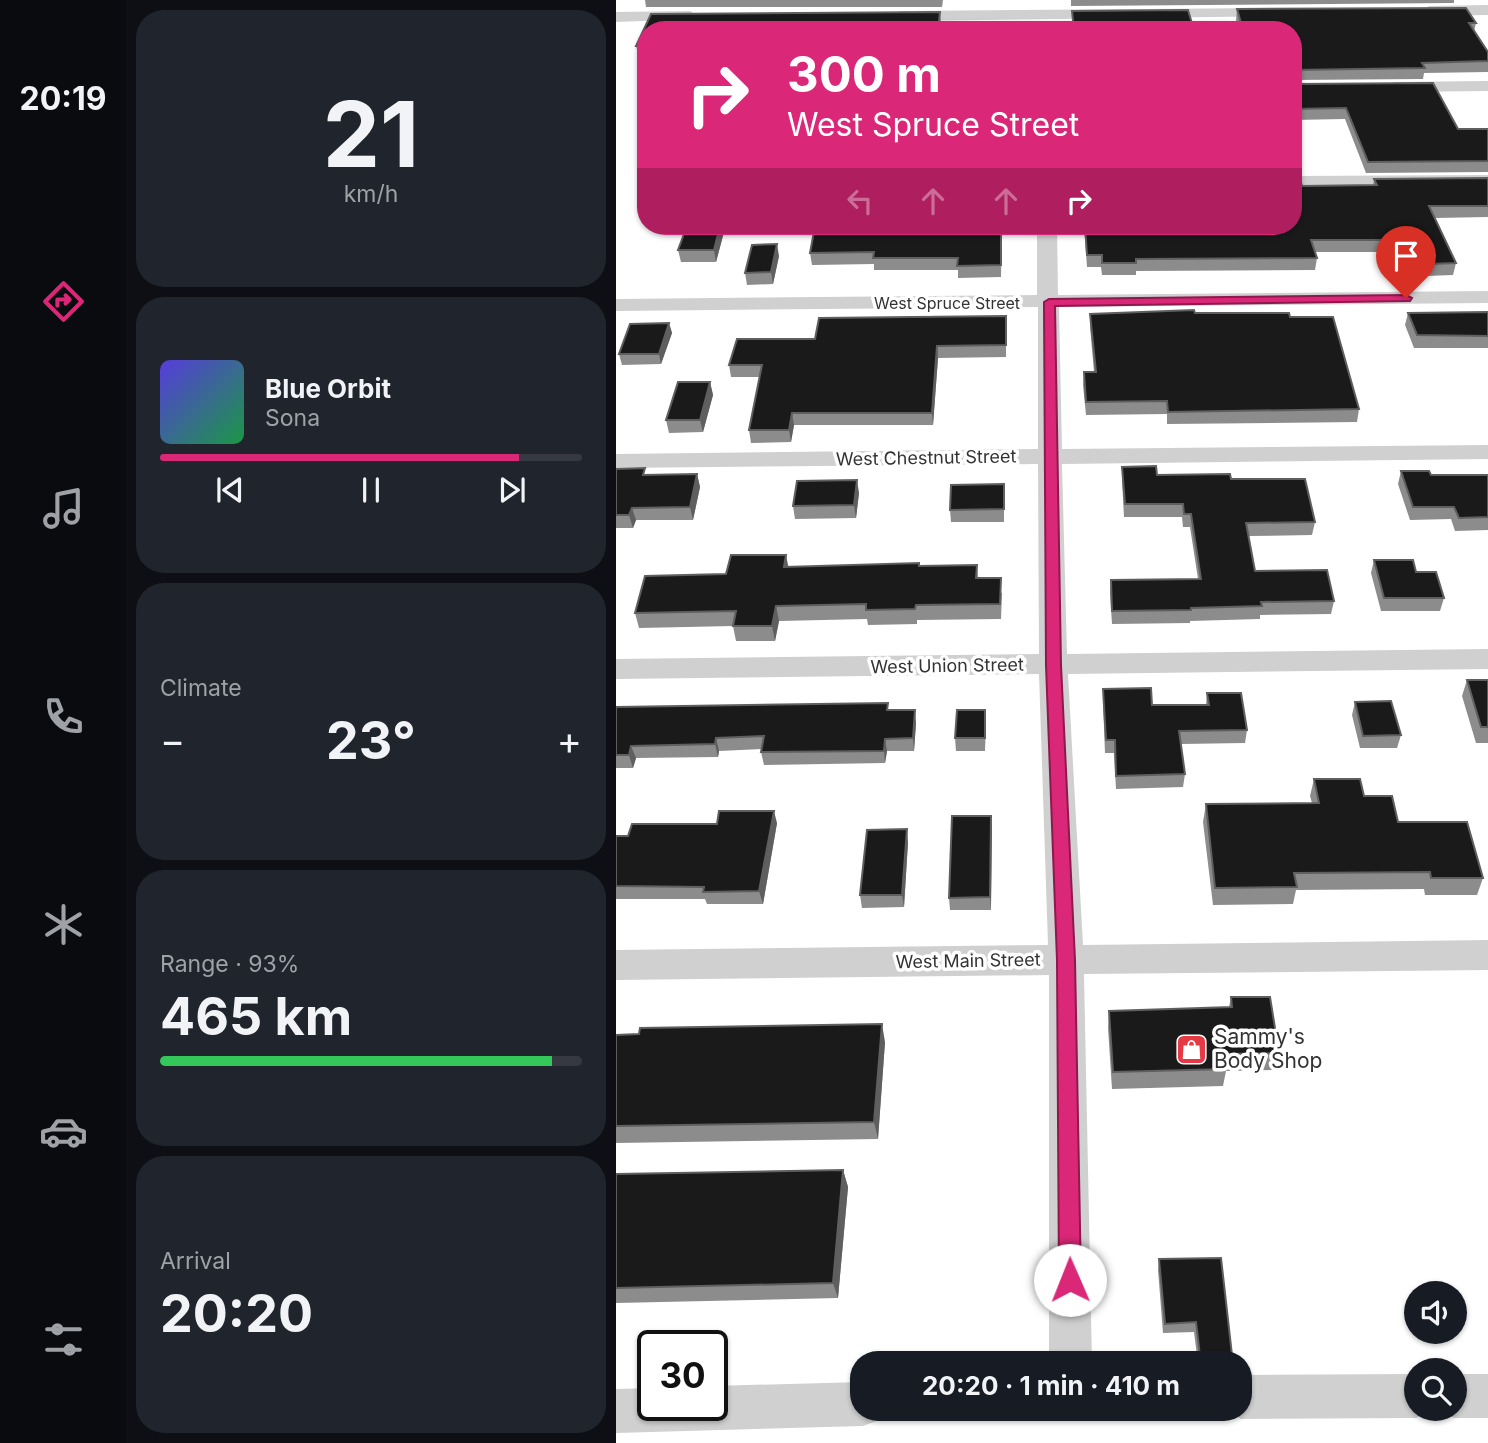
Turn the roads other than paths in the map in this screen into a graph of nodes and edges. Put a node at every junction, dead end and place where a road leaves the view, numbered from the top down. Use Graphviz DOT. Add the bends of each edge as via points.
graph roads {
  1 [pos="1488,10"];
  2 [pos="1412,11"];
  3 [pos="1289,12"];
  4 [pos="1043,15"];
  5 [pos="704,16"];
  6 [pos="890,16"];
  7 [pos="616,17"];
  8 [pos="1488,86"];
  9 [pos="1377,87"];
  10 [pos="1488,181"];
  11 [pos="1302,182"];
  12 [pos="1047,235"];
  13 [pos="1488,297"];
  14 [pos="1049,302"];
  15 [pos="616,306"];
  16 [pos="1488,452"];
  17 [pos="1050,456"];
  18 [pos="616,461"];
  19 [pos="1488,659"];
  20 [pos="1053,665"];
  21 [pos="616,669"];
  22 [pos="1488,955"];
  23 [pos="1066,960"];
  24 [pos="616,965"];
  25 [pos="1071,1351"];
  26 [pos="1404,1396"];
  27 [pos="1467,1396"];
  28 [pos="1488,1396"];
  29 [pos="1252,1397"];
  30 [pos="850,1404"];
  31 [pos="616,1411"];
  1 -- 2 [label="street"];
  3 -- 4 [label="street"];
  4 -- 6 [label="street"];
  5 -- 7 [label="street"];
  8 -- 9 [label="street"];
  10 -- 11 [label="street"];
  12 -- 14 [label="street"];
  13 -- 14 [label="street, West Spruce Street"];
  14 -- 15 [label="street, West Spruce Street"];
  14 -- 17 [label="street"];
  16 -- 17 [label="street, West Chestnut Street"];
  17 -- 18 [label="street, West Chestnut Street"];
  17 -- 20 [label="street"];
  19 -- 20 [label="street, West Union Street"];
  20 -- 21 [label="street, West Union Street"];
  20 -- 23 [label="street"];
  22 -- 23 [label="street, West Main Street"];
  23 -- 24 [label="street, West Main Street"];
  23 -- 25 [label="street"];
  26 -- 29 [label="street"];
  27 -- 28 [label="street"];
  30 -- 31 [label="street"];
}
